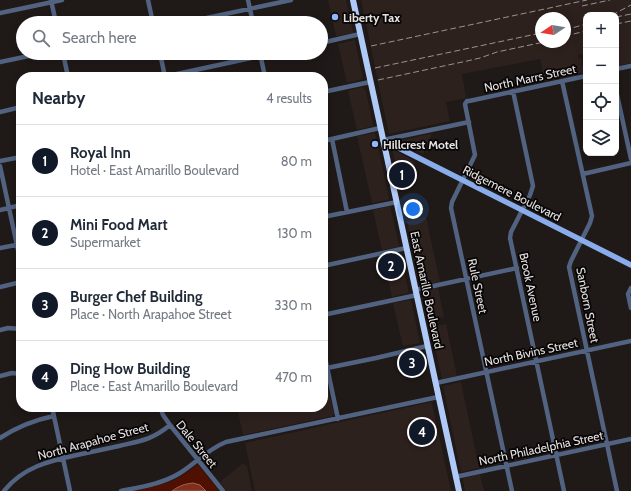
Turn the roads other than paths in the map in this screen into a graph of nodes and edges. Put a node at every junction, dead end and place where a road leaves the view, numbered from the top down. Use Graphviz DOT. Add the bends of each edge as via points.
graph roads {
  1 [pos="62,0"];
  2 [pos="148,0"];
  3 [pos="248,0"];
  4 [pos="291,0"];
  5 [pos="353,0"];
  6 [pos="51,1"];
  7 [pos="250,9"];
  8 [pos="0,13"];
  9 [pos="54,16"];
  10 [pos="151,16"];
  11 [pos="216,16"];
  12 [pos="252,16"];
  13 [pos="360,34"];
  14 [pos="328,41"];
  15 [pos="16,59"];
  16 [pos="64,60"];
  17 [pos="161,60"];
  18 [pos="235,60"];
  19 [pos="261,60"];
  20 [pos="0,62"];
  21 [pos="631,66"];
  22 [pos="619,68"];
  23 [pos="67,72"];
  24 [pos="163,72"];
  25 [pos="185,72"];
  26 [pos="264,72"];
  27 [pos="583,77"];
  28 [pos="562,81"];
  29 [pos="370,82"];
  30 [pos="328,91"];
  31 [pos="513,92"];
  32 [pos="478,99"];
  33 [pos="619,104"];
  34 [pos="16,108"];
  35 [pos="0,112"];
  36 [pos="469,122"];
  37 [pos="380,128"];
  38 [pos="328,139"];
  39 [pos="332,139"];
  40 [pos="383,140"];
  41 [pos="16,158"];
  42 [pos="631,159"];
  43 [pos="0,161"];
  44 [pos="631,163"];
  45 [pos="0,166"];
  46 [pos="583,174"];
  47 [pos="463,180"];
  48 [pos="397,202"];
  49 [pos="16,206"];
  50 [pos="9,208"];
  51 [pos="0,210"];
  52 [pos="522,210"];
  53 [pos="348,212"];
  54 [pos="328,217"];
  55 [pos="16,233"];
  56 [pos="581,240"];
  57 [pos="16,245"];
  58 [pos="0,248"];
  59 [pos="406,248"];
  60 [pos="328,265"];
  61 [pos="631,265"];
  62 [pos="517,268"];
  63 [pos="466,279"];
  64 [pos="16,283"];
  65 [pos="0,287"];
  66 [pos="631,288"];
  67 [pos="416,292"];
  68 [pos="631,308"];
  69 [pos="328,314"];
  70 [pos="16,329"];
  71 [pos="0,330"];
  72 [pos="631,341"];
  73 [pos="427,346"];
  74 [pos="587,351"];
  75 [pos="537,362"];
  76 [pos="328,368"];
  77 [pos="486,372"];
  78 [pos="16,373"];
  79 [pos="0,376"];
  80 [pos="436,383"];
  81 [pos="438,396"];
  82 [pos="53,412"];
  83 [pos="162,412"];
  84 [pos="54,416"];
  85 [pos="338,419"];
  86 [pos="170,425"];
  87 [pos="0,438"];
  88 [pos="631,439"];
  89 [pos="607,444"];
  90 [pos="557,455"];
  91 [pos="63,458"];
  92 [pos="197,460"];
  93 [pos="506,466"];
  94 [pos="455,477"];
  95 [pos="4,491"];
  96 [pos="70,491"];
  97 [pos="121,491"];
  98 [pos="223,491"];
  99 [pos="459,491"];
  100 [pos="512,491"];
  101 [pos="564,491"];
  102 [pos="617,491"];
  1 -- 6 [label="street"];
  2 -- 10 [label="street"];
  3 -- 7 [label="street"];
  4 -- 7 [label="street"];
  5 -- 13 [label="highway, East Amarillo Boulevard"];
  6 -- 8 [label="street"];
  6 -- 9 [label="street"];
  7 -- 11 [label="street"];
  7 -- 12 [label="street"];
  13 -- 14 [label="street"];
  13 -- 29 [label="highway, East Amarillo Boulevard"];
  15 -- 20 [label="street"];
  16 -- 23 [label="street"];
  17 -- 24 [label="street"];
  18 -- 25 [label="street"];
  19 -- 26 [label="street"];
  21 -- 22 [label="street"];
  27 -- 28 [label="street, North Marrs Street"];
  28 -- 31 [label="street, North Marrs Street"];
  28 -- 46 [label="street, Sanborn Street"];
  29 -- 30 [label="street"];
  29 -- 37 [label="highway, East Amarillo Boulevard"];
  31 -- 32 [label="street, North Marrs Street"];
  31 -- 52 [label="street, Brook Avenue" via="533,186"];
  32 -- 36 [label="street, Rule Street" via="467,101 465,104"];
  33 -- 42 [label="street"];
  34 -- 35 [label="street"];
  36 -- 40 [label="street"];
  36 -- 47 [label="street, Rule Street" via="475,155"];
  37 -- 39 [label="street"];
  37 -- 40 [label="highway, East Amarillo Boulevard"];
  38 -- 39 [label="street"];
  39 -- 53 [label="street"];
  40 -- 47 [label="main road, Ridgemere Boulevard"];
  40 -- 48 [label="highway, East Amarillo Boulevard"];
  41 -- 43 [label="street"];
  44 -- 46 [label="street"];
  45 -- 50 [label="street"];
  46 -- 56 [label="street, Sanborn Street" via="592,216"];
  47 -- 52 [label="main road, Ridgemere Boulevard"];
  47 -- 63 [label="street, Rule Street" via="451,208"];
  48 -- 53 [label="street"];
  48 -- 59 [label="highway, East Amarillo Boulevard"];
  49 -- 50 [label="street"];
  50 -- 51 [label="street"];
  50 -- 55 [label="street"];
  52 -- 56 [label="main road, Ridgemere Boulevard"];
  52 -- 62 [label="street, Brook Avenue" via="510,234"];
  53 -- 54 [label="street"];
  56 -- 61 [label="main road, Ridgemere Boulevard"];
  56 -- 74 [label="street, Sanborn Street" via="570,267"];
  57 -- 58 [label="street"];
  59 -- 60 [label="street"];
  59 -- 67 [label="highway, East Amarillo Boulevard"];
  62 -- 63 [label="street"];
  62 -- 75 [label="street, Brook Avenue"];
  63 -- 67 [label="street"];
  63 -- 77 [label="street, Rule Street"];
  64 -- 65 [label="street"];
  66 -- 68 [label="street" via="628,294"];
  67 -- 69 [label="street"];
  67 -- 73 [label="highway, East Amarillo Boulevard"];
  70 -- 71 [label="street"];
  72 -- 74 [label="street, North Bivins Street"];
  73 -- 76 [label="street"];
  73 -- 80 [label="highway, East Amarillo Boulevard"];
  74 -- 75 [label="street, North Bivins Street"];
  74 -- 89 [label="street, Sanborn Street"];
  75 -- 77 [label="street, North Bivins Street"];
  75 -- 90 [label="street, Brook Avenue"];
  76 -- 85 [label="street"];
  77 -- 80 [label="street, North Bivins Street"];
  77 -- 93 [label="street, Rule Street"];
  78 -- 79 [label="street"];
  80 -- 81 [label="highway, East Amarillo Boulevard"];
  81 -- 85 [label="street"];
  81 -- 94 [label="highway, East Amarillo Boulevard"];
  82 -- 84 [label="street"];
  83 -- 86 [label="street, Dale Street"];
  84 -- 87 [label="street" via="33,421"];
  84 -- 91 [label="street"];
  85 -- 92 [label="street" via="226,442"];
  86 -- 91 [label="street, North Arapahoe Street" via="144,440"];
  86 -- 92 [label="street, Dale Street"];
  88 -- 89 [label="street, North Philadelphia Street"];
  89 -- 90 [label="street, North Philadelphia Street"];
  89 -- 102 [label="street, Sanborn Street"];
  90 -- 93 [label="street, North Philadelphia Street"];
  90 -- 101 [label="street, Brook Avenue"];
  91 -- 95 [label="street, North Arapahoe Street" via="30,469"];
  91 -- 96 [label="street"];
  92 -- 97 [label="street" via="167,480"];
  92 -- 98 [label="street, Dale Street"];
  93 -- 94 [label="street, North Philadelphia Street"];
  93 -- 100 [label="street, Rule Street"];
  94 -- 99 [label="highway, East Amarillo Boulevard"];
}
